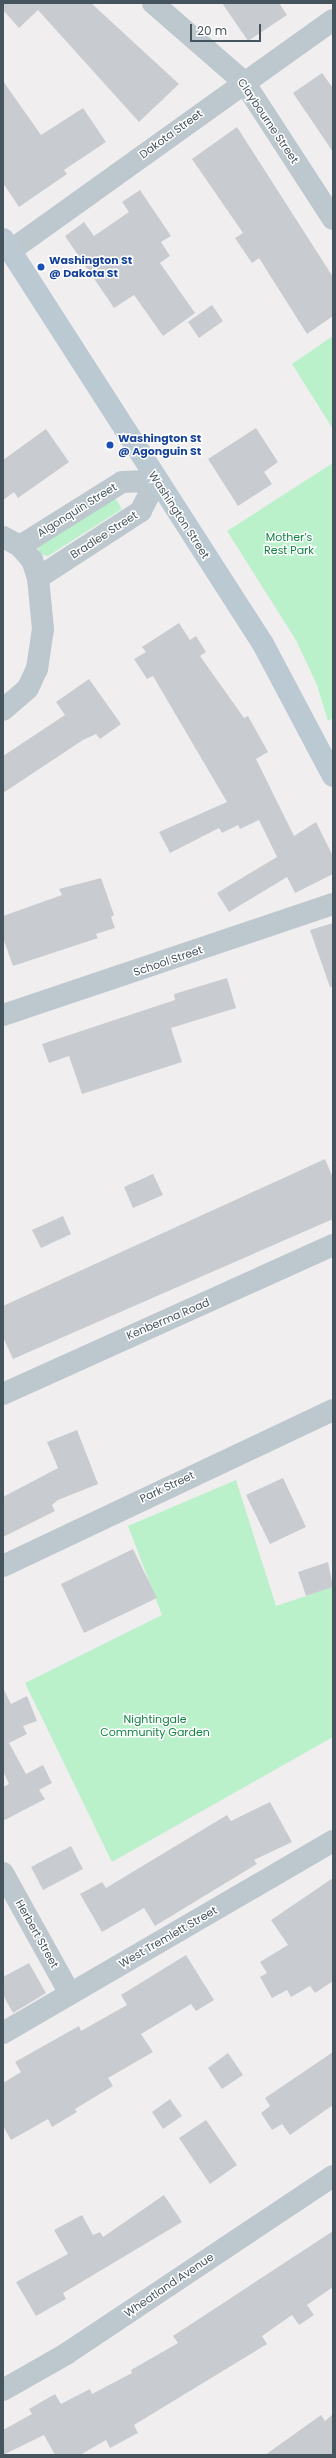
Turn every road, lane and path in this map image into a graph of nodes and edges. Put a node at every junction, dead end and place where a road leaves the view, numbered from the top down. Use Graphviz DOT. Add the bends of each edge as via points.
graph roads {
  1 [pos="153,3"];
  2 [pos="333,20"];
  3 [pos="244,82"];
  4 [pos="333,219"];
  5 [pos="7,245"];
  6 [pos="156,481"];
  7 [pos="11,542"];
  8 [pos="38,578"];
  9 [pos="3,710"];
  10 [pos="333,776"];
  11 [pos="333,904"];
  12 [pos="3,1015"];
  13 [pos="333,1245"];
  14 [pos="3,1394"];
  15 [pos="333,1410"];
  16 [pos="3,1566"];
  17 [pos="333,1841"];
  18 [pos="3,1873"];
  19 [pos="70,1994"];
  20 [pos="3,2034"];
  21 [pos="333,2176"];
  22 [pos="3,2390"];
  1 -- 3 [label="street, Claybourne Street"];
  2 -- 3 [label="street, Dakota Street"];
  3 -- 4 [label="street, Claybourne Street"];
  3 -- 5 [label="street, Dakota Street"];
  5 -- 6 [label="main road, Washington Street"];
  6 -- 7 [label="street, Algonquin Street" via="122,482"];
  6 -- 8 [label="street, Bradlee Street" via="141,511"];
  6 -- 10 [label="main road, Washington Street" via="263,644"];
  7 -- 8 [label="street" via="32,560"];
  8 -- 9 [label="street" via="43,629 37,669 28,688"];
  11 -- 12 [label="street, School Street"];
  13 -- 14 [label="street, Kenberma Road"];
  15 -- 16 [label="street, Park Street"];
  17 -- 19 [label="street, West Tremlett Street"];
  18 -- 19 [label="street, Herbert Street"];
  19 -- 20 [label="street, West Tremlett Street"];
  21 -- 22 [label="street, Wheatland Avenue" via="66,2354"];
}
